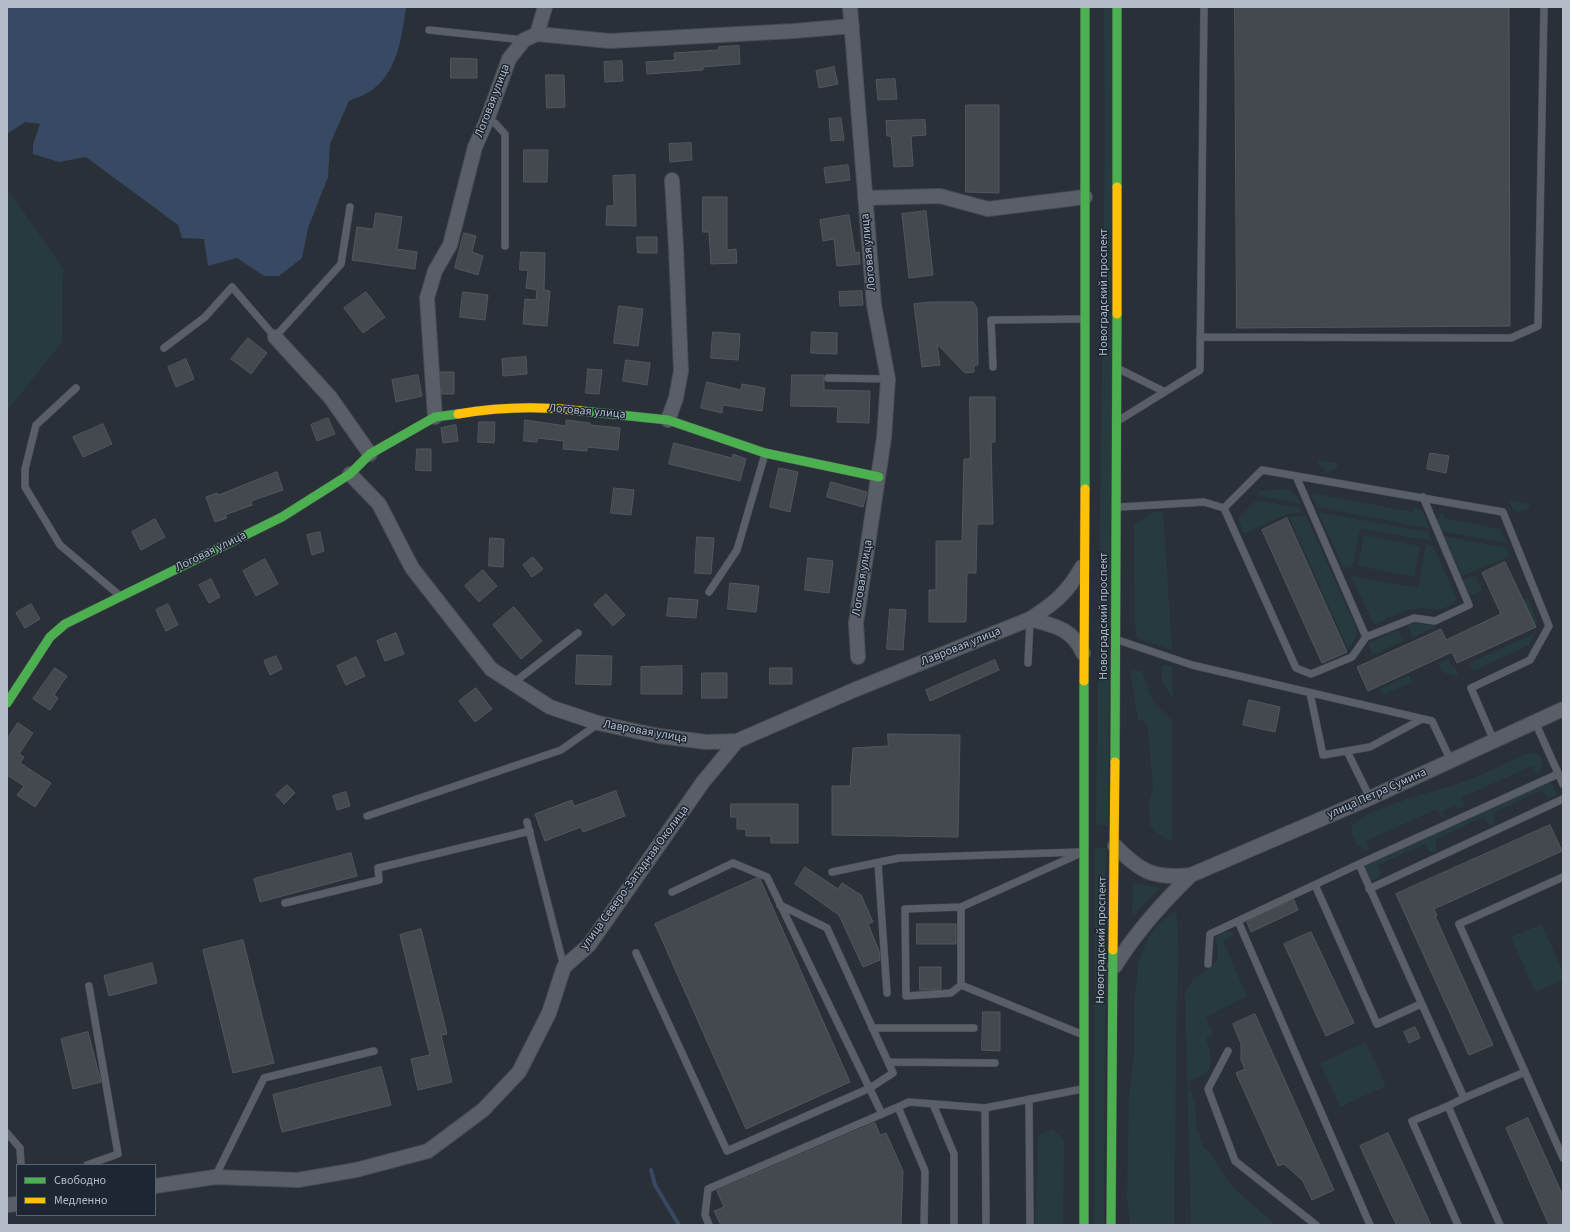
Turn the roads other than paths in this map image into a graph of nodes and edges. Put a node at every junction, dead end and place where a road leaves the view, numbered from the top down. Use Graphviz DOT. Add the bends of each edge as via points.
graph roads {
  1 [pos="545,7"];
  2 [pos="850,7"];
  3 [pos="1085,7"];
  4 [pos="1117,7"];
  5 [pos="1204,7"];
  6 [pos="1544,7"];
  7 [pos="852,26"];
  8 [pos="429,30"];
  9 [pos="538,34"];
  10 [pos="524,40"];
  11 [pos="487,120"];
  12 [pos="672,180"];
  13 [pos="1085,197"];
  14 [pos="865,198"];
  15 [pos="350,207"];
  16 [pos="505,246"];
  17 [pos="1085,319"];
  18 [pos="275,336"];
  19 [pos="1200,337"];
  20 [pos="164,348"];
  21 [pos="993,367"];
  22 [pos="1116,368"];
  23 [pos="828,378"];
  24 [pos="888,379"];
  25 [pos="76,388"];
  26 [pos="1164,391"];
  27 [pos="435,417"];
  28 [pos="668,420"];
  29 [pos="1117,421"];
  30 [pos="765,453"];
  31 [pos="370,454"];
  32 [pos="350,474"];
  33 [pos="1296,476"];
  34 [pos="879,477"];
  35 [pos="1423,497"];
  36 [pos="1117,507"];
  37 [pos="1224,508"];
  38 [pos="1085,563"];
  39 [pos="709,592"];
  40 [pos="121,596"];
  41 [pos="1030,619"];
  42 [pos="578,633"];
  43 [pos="1366,637"];
  44 [pos="1116,640"];
  45 [pos="858,657"];
  46 [pos="1084,657"];
  47 [pos="1028,663"];
  48 [pos="512,684"];
  49 [pos="1310,693"];
  50 [pos="7,703"];
  51 [pos="1563,709"];
  52 [pos="1422,719"];
  53 [pos="1535,722"];
  54 [pos="598,724"];
  55 [pos="737,741"];
  56 [pos="1494,741"];
  57 [pos="1347,751"];
  58 [pos="1451,761"];
  59 [pos="1561,779"];
  60 [pos="1370,798"];
  61 [pos="1563,799"];
  62 [pos="367,816"];
  63 [pos="528,822"];
  64 [pos="530,831"];
  65 [pos="1115,846"];
  66 [pos="1083,852"];
  67 [pos="878,863"];
  68 [pos="1359,864"];
  69 [pos="832,872"];
  70 [pos="1191,875"];
  71 [pos="1563,877"];
  72 [pos="1315,885"];
  73 [pos="1369,889"];
  74 [pos="672,892"];
  75 [pos="285,904"];
  76 [pos="780,905"];
  77 [pos="961,907"];
  78 [pos="1238,921"];
  79 [pos="636,953"];
  80 [pos="1208,964"];
  81 [pos="564,967"];
  82 [pos="1114,968"];
  83 [pos="961,985"];
  84 [pos="89,986"];
  85 [pos="887,993"];
  86 [pos="1421,1004"];
  87 [pos="872,1028"];
  88 [pos="974,1028"];
  89 [pos="1084,1035"];
  90 [pos="374,1051"];
  91 [pos="1228,1052"];
  92 [pos="888,1062"];
  93 [pos="995,1063"];
  94 [pos="1525,1072"];
  95 [pos="870,1088"];
  96 [pos="1084,1089"];
  97 [pos="1464,1098"];
  98 [pos="1029,1099"];
  99 [pos="933,1104"];
  100 [pos="1448,1106"];
  101 [pos="898,1107"];
  102 [pos="985,1108"];
  103 [pos="882,1114"];
  104 [pos="7,1133"];
  105 [pos="1563,1158"];
  106 [pos="21,1164"];
  107 [pos="91,1164"];
  108 [pos="215,1177"];
  109 [pos="156,1186"];
  110 [pos="710,1225"];
  111 [pos="924,1225"];
  112 [pos="954,1225"];
  113 [pos="986,1225"];
  114 [pos="1030,1225"];
  115 [pos="1084,1225"];
  116 [pos="1111,1225"];
  117 [pos="1316,1225"];
  118 [pos="1370,1225"];
  119 [pos="1458,1225"];
  120 [pos="1500,1225"];
  1 -- 9 [label="street"];
  2 -- 7 [label="street, Логовая улица"];
  3 -- 13 [label="main road, Новоградский проспект"];
  4 -- 22 [label="main road, Новоградский проспект"];
  5 -- 19 [label="lane"];
  6 -- 19 [label="lane" via="1538,326 1511,338"];
  7 -- 9 [label="street, Логовая улица" via="610,41"];
  7 -- 14 [label="street, Логовая улица"];
  8 -- 10 [label="lane"];
  9 -- 10 [label="street, Логовая улица"];
  10 -- 11 [label="street, Логовая улица" via="509,59"];
  11 -- 16 [label="lane" via="495,123 505,134"];
  11 -- 27 [label="street, Логовая улица" via="475,147 450,245 435,271 427,298"];
  12 -- 28 [label="street" via="681,371 676,398"];
  13 -- 14 [label="street" via="988,209 940,196"];
  13 -- 17 [label="main road, Новоградский проспект"];
  14 -- 24 [label="street, Логовая улица" via="874,305"];
  15 -- 18 [label="lane" via="341,264"];
  17 -- 21 [label="lane" via="991,320"];
  17 -- 38 [label="main road, Новоградский проспект"];
  18 -- 20 [label="lane" via="232,287 205,317"];
  18 -- 31 [label="street" via="330,397"];
  19 -- 26 [label="lane" via="1200,370"];
  22 -- 26 [label="lane"];
  22 -- 29 [label="main road, Новоградский проспект"];
  23 -- 24 [label="lane"];
  24 -- 34 [label="street, Логовая улица"];
  25 -- 40 [label="lane" via="36,425 25,468 25,487 60,544"];
  26 -- 29 [label="lane"];
  27 -- 28 [label="main road, Логовая улица" via="487,409 558,408"];
  27 -- 31 [label="main road, Логовая улица"];
  28 -- 30 [label="main road, Логовая улица"];
  29 -- 36 [label="main road, Новоградский проспект"];
  30 -- 34 [label="main road, Логовая улица"];
  30 -- 39 [label="lane" via="737,550"];
  31 -- 32 [label="main road, Логовая улица"];
  32 -- 40 [label="main road, Логовая улица" via="282,517"];
  32 -- 48 [label="street, Лавровая улица" via="379,504 412,568 491,669"];
  33 -- 35 [label="lane"];
  33 -- 37 [label="lane" via="1262,470"];
  33 -- 43 [label="lane"];
  34 -- 45 [label="street, Логовая улица" via="856,623"];
  35 -- 43 [label="lane" via="1469,605 1435,621 1414,618"];
  35 -- 56 [label="lane" via="1502,512 1549,626 1530,660 1471,688"];
  36 -- 37 [label="lane" via="1204,502"];
  36 -- 44 [label="main road, Новоградский проспект"];
  37 -- 43 [label="lane" via="1296,668 1311,674 1352,657"];
  38 -- 41 [label="street, Лавровая улица" via="1074,583 1058,600"];
  38 -- 46 [label="main road, Новоградский проспект"];
  40 -- 50 [label="main road, Логовая улица" via="64,624 50,637"];
  41 -- 46 [label="street" via="1061,628 1078,641"];
  41 -- 47 [label="lane"];
  41 -- 55 [label="street, Лавровая улица" via="854,690"];
  42 -- 48 [label="lane"];
  44 -- 49 [label="lane" via="1192,665"];
  44 -- 65 [label="main road, Новоградский проспект"];
  46 -- 66 [label="main road, Новоградский проспект"];
  48 -- 54 [label="street, Лавровая улица" via="550,707"];
  49 -- 52 [label="lane"];
  49 -- 57 [label="lane" via="1323,755"];
  51 -- 53 [label="street, улица Петра Сумина"];
  52 -- 57 [label="lane" via="1370,747"];
  52 -- 58 [label="lane" via="1432,721"];
  53 -- 56 [label="street, улица Петра Сумина"];
  53 -- 59 [label="lane"];
  54 -- 55 [label="street, Лавровая улица" via="706,742"];
  54 -- 62 [label="lane" via="561,750"];
  55 -- 81 [label="street, улица Северо-Западная Околица" via="704,782 588,945"];
  56 -- 58 [label="street, улица Петра Сумина"];
  57 -- 60 [label="lane"];
  58 -- 60 [label="street, улица Петра Сумина"];
  59 -- 68 [label="lane"];
  60 -- 70 [label="street, улица Петра Сумина"];
  61 -- 73 [label="lane"];
  63 -- 64 [label="lane"];
  64 -- 75 [label="lane" via="378,868 379,880"];
  64 -- 81 [label="lane"];
  65 -- 70 [label="street" via="1130,861 1148,872 1168,877"];
  65 -- 82 [label="main road, Новоградский проспект"];
  66 -- 67 [label="lane" via="899,858"];
  66 -- 77 [label="lane"];
  66 -- 89 [label="main road, Новоградский проспект"];
  67 -- 69 [label="lane"];
  67 -- 85 [label="lane"];
  68 -- 72 [label="lane"];
  68 -- 73 [label="lane"];
  70 -- 82 [label="street" via="1150,916"];
  71 -- 94 [label="lane" via="1459,924"];
  72 -- 78 [label="lane"];
  72 -- 86 [label="lane" via="1377,1024"];
  73 -- 86 [label="lane"];
  74 -- 76 [label="lane" via="733,863 767,877"];
  76 -- 87 [label="lane" via="827,928"];
  76 -- 95 [label="lane"];
  77 -- 83 [label="lane"];
  77 -- 83 [label="lane" via="905,909 906,996 951,993"];
  78 -- 80 [label="lane" via="1210,934"];
  78 -- 118 [label="lane"];
  79 -- 95 [label="lane" via="727,1151"];
  81 -- 108 [label="street" via="550,1013 519,1072 484,1110 428,1152 356,1170 298,1180"];
  82 -- 116 [label="main road, Новоградский проспект"];
  83 -- 89 [label="lane"];
  84 -- 107 [label="lane" via="118,1154"];
  86 -- 97 [label="lane"];
  87 -- 88 [label="lane"];
  87 -- 92 [label="lane"];
  89 -- 96 [label="main road, Новоградский проспект"];
  90 -- 108 [label="lane" via="264,1078"];
  91 -- 117 [label="lane" via="1208,1089 1236,1161"];
  92 -- 93 [label="lane"];
  92 -- 95 [label="lane" via="893,1073"];
  94 -- 97 [label="lane"];
  94 -- 105 [label="lane"];
  95 -- 103 [label="lane"];
  96 -- 98 [label="lane"];
  96 -- 115 [label="main road, Новоградский проспект"];
  97 -- 100 [label="lane"];
  98 -- 102 [label="lane"];
  98 -- 114 [label="lane"];
  99 -- 101 [label="lane" via="909,1102"];
  99 -- 102 [label="lane"];
  99 -- 112 [label="lane" via="954,1154"];
  100 -- 119 [label="lane" via="1412,1121"];
  100 -- 120 [label="lane"];
  101 -- 103 [label="lane"];
  101 -- 111 [label="lane" via="925,1171"];
  102 -- 113 [label="lane"];
  103 -- 110 [label="lane" via="708,1189 705,1216"];
  104 -- 106 [label="lane" via="20,1148"];
  108 -- 109 [label="street"];
}
